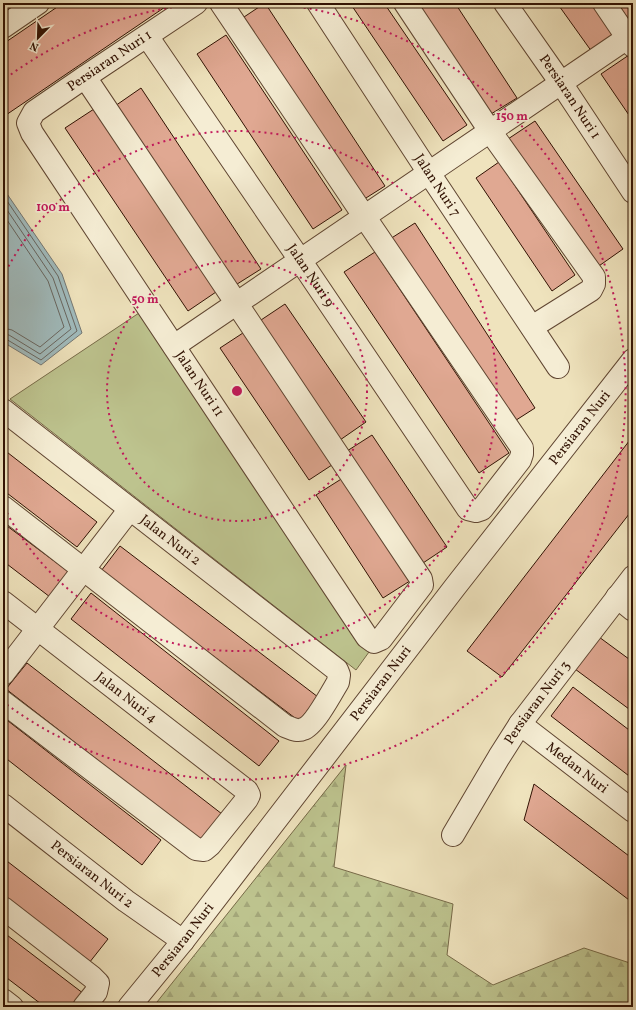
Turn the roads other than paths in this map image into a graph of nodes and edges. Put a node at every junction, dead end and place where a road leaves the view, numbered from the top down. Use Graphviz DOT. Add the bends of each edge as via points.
graph roads {
  1 [pos="38,3"];
  2 [pos="196,3"];
  3 [pos="221,3"];
  4 [pos="318,3"];
  5 [pos="405,3"];
  6 [pos="505,3"];
  7 [pos="604,3"];
  8 [pos="3,27"];
  9 [pos="147,36"];
  10 [pos="631,39"];
  11 [pos="85,77"];
  12 [pos="561,83"];
  13 [pos="28,123"];
  14 [pos="490,131"];
  15 [pos="429,173"];
  16 [pos="633,192"];
  17 [pos="364,216"];
  18 [pos="300,260"];
  19 [pos="237,303"];
  20 [pos="532,327"];
  21 [pos="174,346"];
  22 [pos="633,360"];
  23 [pos="558,367"];
  24 [pos="3,410"];
  25 [pos="3,507"];
  26 [pos="130,509"];
  27 [pos="84,570"];
  28 [pos="633,577"];
  29 [pos="3,602"];
  30 [pos="625,604"];
  31 [pos="38,629"];
  32 [pos="3,674"];
  33 [pos="3,702"];
  34 [pos="520,724"];
  35 [pos="3,805"];
  36 [pos="633,811"];
  37 [pos="453,835"];
  38 [pos="3,908"];
  39 [pos="183,941"];
  40 [pos="3,1000"];
  41 [pos="12,1007"];
  42 [pos="84,1007"];
  43 [pos="129,1007"];
  1 -- 8 [label="street"];
  2 -- 9 [label="street, Persiaran Nuri 1"];
  3 -- 17 [label="street"];
  4 -- 15 [label="street, Jalan Nuri 7"];
  5 -- 14 [label="street"];
  6 -- 12 [label="street, Persiaran Nuri 1"];
  7 -- 10 [label="street"];
  9 -- 11 [label="street, Persiaran Nuri 1"];
  9 -- 18 [label="street, Jalan Nuri 9"];
  10 -- 12 [label="street"];
  11 -- 13 [label="street, Persiaran Nuri 1" via="34,112"];
  11 -- 19 [label="street"];
  12 -- 14 [label="street"];
  12 -- 16 [label="street, Persiaran Nuri 1"];
  13 -- 21 [label="street, Jalan Nuri 11" via="32,133"];
  14 -- 15 [label="street"];
  14 -- 20 [label="street" via="594,277 591,290"];
  15 -- 17 [label="street"];
  15 -- 20 [label="street, Jalan Nuri 7"];
  17 -- 18 [label="street"];
  17 -- 18 [label="street, Jalan Nuri 9" via="522,448 520,460 482,509 476,512 468,509"];
  18 -- 19 [label="street"];
  19 -- 21 [label="street"];
  19 -- 21 [label="street, Jalan Nuri 11" via="421,579 422,585 381,639 374,642 367,637"];
  20 -- 23 [label="street, Jalan Nuri 7"];
  22 -- 39 [label="street, Persiaran Nuri"];
  24 -- 26 [label="street, Jalan Nuri 2"];
  25 -- 27 [label="street"];
  26 -- 27 [label="street"];
  26 -- 27 [label="street, Jalan Nuri 2" via="337,670 340,676 338,682 312,723 304,729 296,730 285,726"];
  27 -- 31 [label="street"];
  28 -- 30 [label="street, Persiaran Nuri 3"];
  29 -- 31 [label="street, Jalan Nuri 4"];
  30 -- 34 [label="street, Persiaran Nuri 3"];
  31 -- 32 [label="street"];
  31 -- 33 [label="street, Jalan Nuri 4" via="241,786 249,795 210,845 204,850 196,849"];
  34 -- 36 [label="street, Medan Nuri"];
  34 -- 37 [label="street, Persiaran Nuri 3"];
  35 -- 39 [label="street, Persiaran Nuri 2" via="126,901"];
  38 -- 42 [label="street" via="98,983 96,992"];
  39 -- 43 [label="street, Persiaran Nuri"];
  40 -- 41 [label="street"];
}
